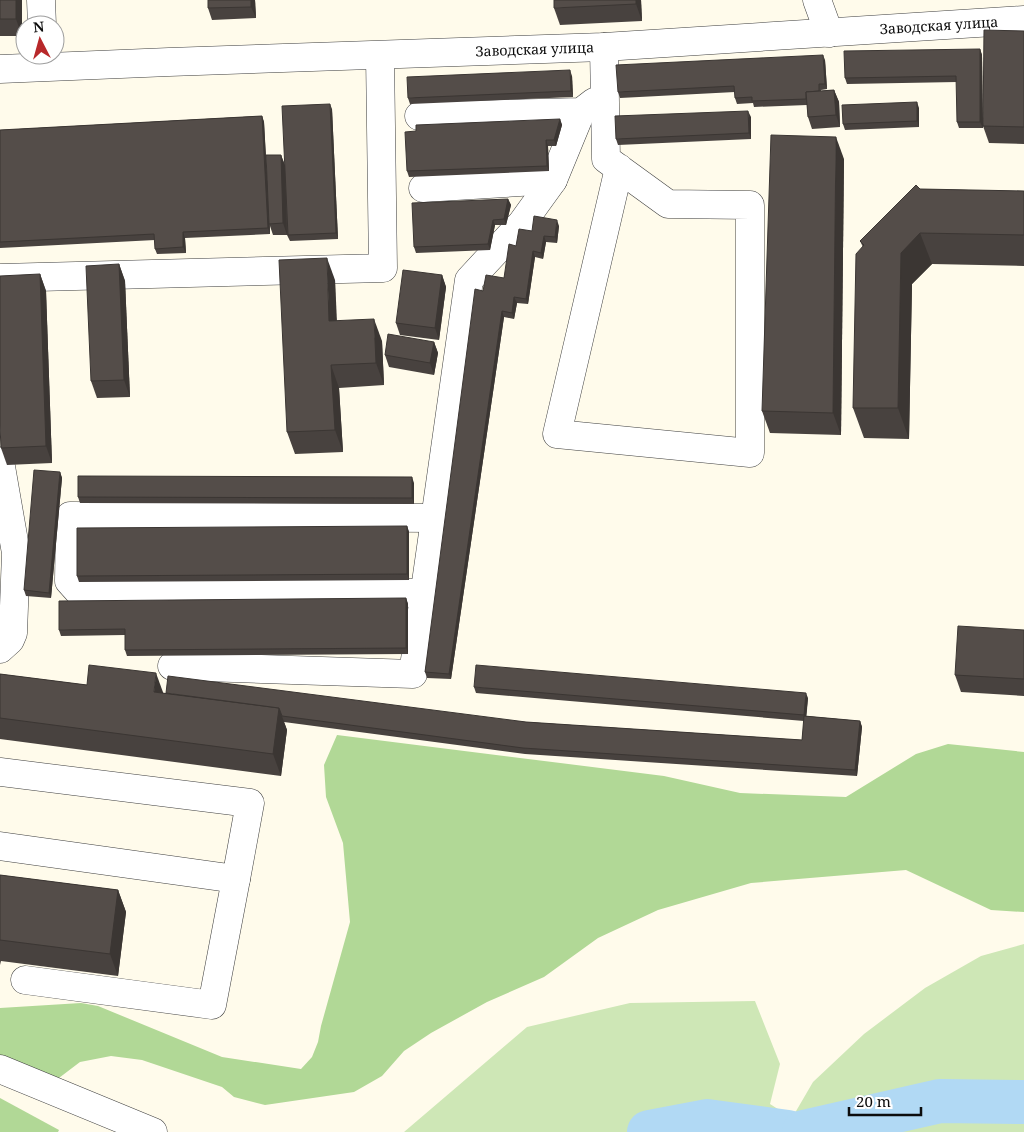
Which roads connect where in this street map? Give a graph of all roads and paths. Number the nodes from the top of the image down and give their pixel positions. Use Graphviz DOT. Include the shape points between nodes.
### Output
graph roads {
  1 [pos="41,0"];
  2 [pos="817,0"];
  3 [pos="42,15"];
  4 [pos="1024,20"];
  5 [pos="829,33"];
  6 [pos="604,47"];
  7 [pos="380,56"];
  8 [pos="65,61"];
  9 [pos="22,65"];
  10 [pos="0,69"];
  11 [pos="605,94"];
  12 [pos="581,112"];
  13 [pos="419,116"];
  14 [pos="619,168"];
  15 [pos="553,180"];
  16 [pos="424,188"];
  17 [pos="0,278"];
  18 [pos="0,461"];
  19 [pos="435,518"];
  20 [pos="425,593"];
  21 [pos="0,649"];
  22 [pos="172,666"];
  23 [pos="0,772"];
  24 [pos="0,846"];
  25 [pos="236,880"];
  26 [pos="25,980"];
  27 [pos="0,1069"];
  28 [pos="153,1132"];
  1 -- 3 [label="street"];
  2 -- 5 [label="street"];
  4 -- 5 [label="street, Заводская улица"];
  5 -- 6 [label="street, Заводская улица"];
  6 -- 7 [label="street, Заводская улица"];
  6 -- 11 [label="street"];
  7 -- 8 [label="street, Заводская улица"];
  7 -- 17 [label="street" via="383,268"];
  9 -- 10 [label="street, Заводская улица"];
  11 -- 12 [label="street"];
  11 -- 14 [label="street" via="606,159"];
  12 -- 13 [label="street"];
  12 -- 15 [label="street"];
  14 -- 14 [label="street" via="556,434 750,453 750,205 668,204"];
  15 -- 16 [label="street"];
  15 -- 19 [label="street" via="522,223 469,280"];
  18 -- 21 [label="street" via="16,554 13,633"];
  19 -- 20 [label="street"];
  19 -- 20 [label="street" via="70,516 69,581 78,591"];
  20 -- 22 [label="street" via="414,674"];
  23 -- 25 [label="street" via="250,803"];
  24 -- 25 [label="street"];
  25 -- 26 [label="street" via="212,1005"];
  27 -- 28 [label="street"];
}
